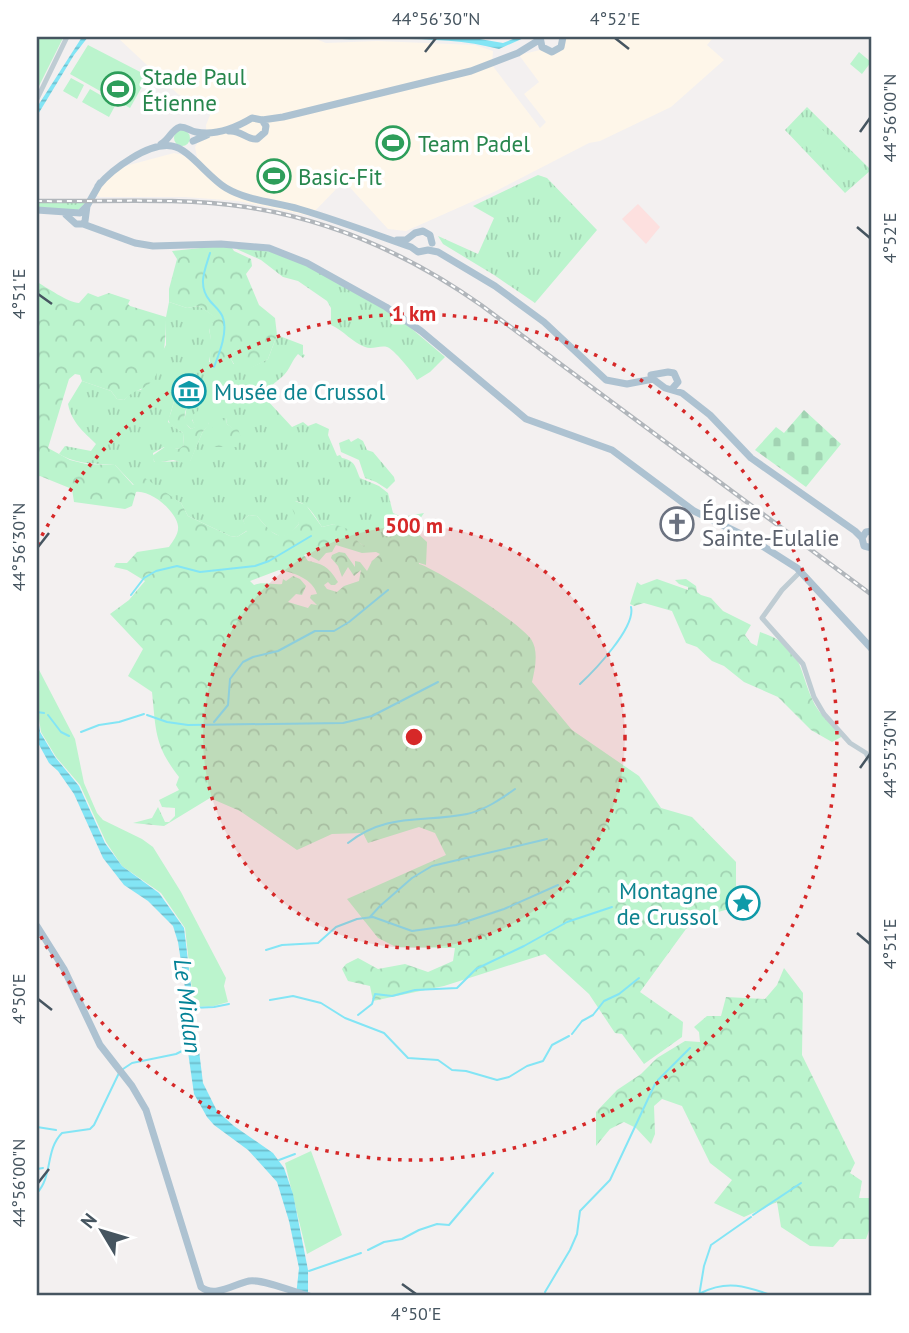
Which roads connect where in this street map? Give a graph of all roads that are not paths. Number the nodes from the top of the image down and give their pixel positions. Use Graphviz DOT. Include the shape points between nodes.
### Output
graph roads {
  1 [pos="67,37"];
  2 [pos="564,38"];
  3 [pos="540,41"];
  4 [pos="37,99"];
  5 [pos="283,117"];
  6 [pos="262,120"];
  7 [pos="244,124"];
  8 [pos="266,129"];
  9 [pos="191,131"];
  10 [pos="246,135"];
  11 [pos="171,137"];
  12 [pos="192,143"];
  13 [pos="178,147"];
  14 [pos="98,186"];
  15 [pos="41,211"];
  16 [pos="80,218"];
  17 [pos="411,237"];
  18 [pos="411,247"];
  19 [pos="430,247"];
  20 [pos="663,374"];
  21 [pos="678,382"];
  22 [pos="661,383"];
  23 [pos="672,389"];
  24 [pos="867,534"];
  25 [pos="872,548"];
  26 [pos="802,571"];
  27 [pos="872,647"];
  28 [pos="872,764"];
  29 [pos="37,926"];
  30 [pos="309,1296"];
  1 -- 4 [label="street"];
  2 -- 3 [label="main road" via="555,51 548,51"];
  3 -- 5 [label="main road" via="471,71"];
  5 -- 6 [label="main road"];
  5 -- 8 [label="main road"];
  6 -- 7 [label="main road" via="252,118"];
  6 -- 8 [label="main road"];
  7 -- 9 [label="main road" via="208,133"];
  7 -- 10 [label="main road"];
  8 -- 10 [label="main road" via="257,139"];
  9 -- 11 [label="main road" via="180,127"];
  9 -- 12 [label="main road"];
  10 -- 12 [label="main road" via="233,131 202,136"];
  11 -- 13 [label="main road"];
  11 -- 14 [label="main road" via="116,164"];
  12 -- 13 [label="main road"];
  12 -- 17 [label="main road" via="194,156 208,172 240,191 351,221 399,240"];
  13 -- 14 [label="main road" via="152,150 122,164"];
  13 -- 18 [label="main road" via="233,192"];
  14 -- 16 [label="main road"];
  15 -- 16 [label="main road"];
  16 -- 26 [label="main road" via="135,243 230,245 288,254 386,307 443,348 526,419 612,450 692,510"];
  17 -- 18 [label="main road"];
  17 -- 19 [label="main road" via="423,231 430,235"];
  18 -- 19 [label="main road" via="420,253"];
  19 -- 20 [label="main road" via="494,281 542,316 608,377 622,380"];
  19 -- 22 [label="main road" via="544,322 606,380"];
  20 -- 21 [label="main road" via="674,373"];
  20 -- 22 [label="main road"];
  21 -- 23 [label="main road"];
  21 -- 24 [label="main road" via="753,456"];
  22 -- 23 [label="main road"];
  23 -- 24 [label="main road" via="710,415 754,460 855,531"];
  24 -- 25 [label="main road" via="864,546"];
  26 -- 27 [label="main road"];
  26 -- 28 [label="street" via="762,616 803,664 824,714"];
  29 -- 30 [label="main road" via="72,984 96,1038 146,1110 201,1287 215,1291 252,1281"];
}
